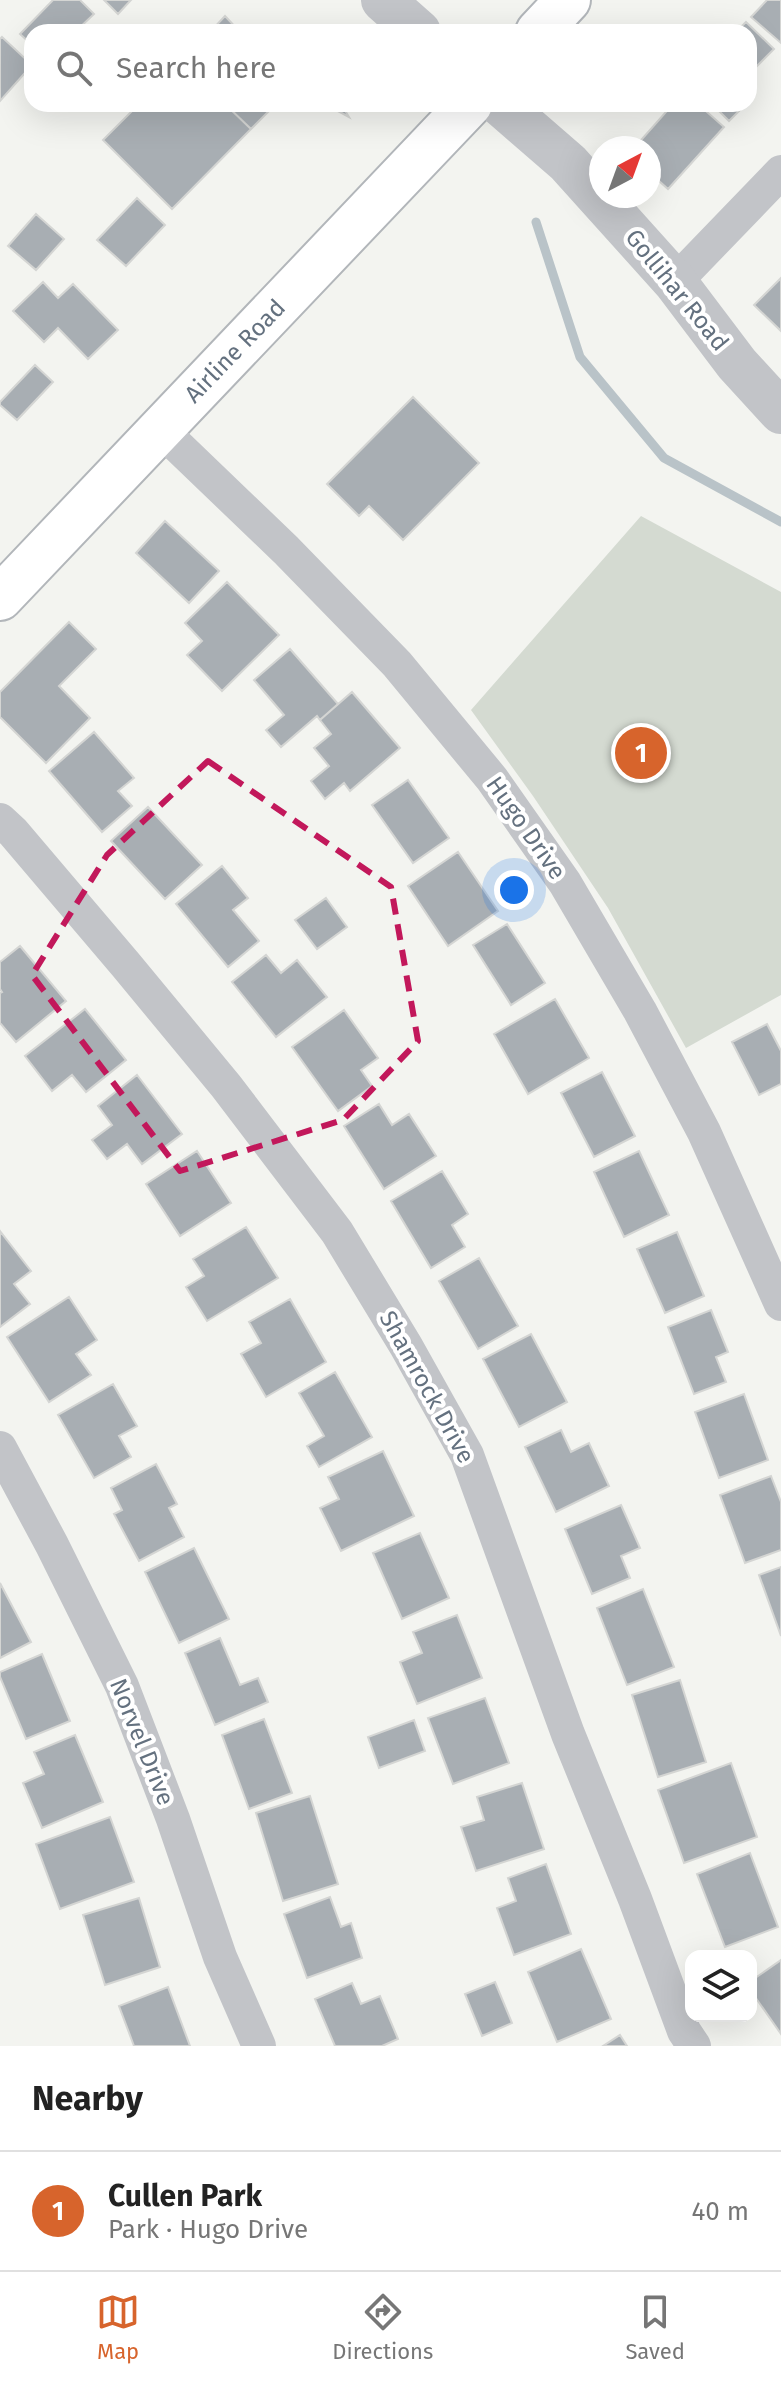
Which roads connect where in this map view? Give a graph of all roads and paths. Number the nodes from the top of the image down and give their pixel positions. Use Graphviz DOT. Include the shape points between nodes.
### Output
graph roads {
  1 [pos="383,0"];
  2 [pos="568,0"];
  3 [pos="410,24"];
  4 [pos="546,24"];
  5 [pos="462,112"];
  6 [pos="509,112"];
  7 [pos="781,172"];
  8 [pos="675,282"];
  9 [pos="781,412"];
  10 [pos="161,430"];
  11 [pos="0,598"];
  12 [pos="0,820"];
  13 [pos="781,1304"];
  14 [pos="0,1448"];
  15 [pos="259,2046"];
  16 [pos="694,2046"];
  1 -- 3 [label="street"];
  2 -- 4 [label="main road"];
  5 -- 10 [label="main road, Airline Road"];
  6 -- 8 [label="street, Gollihar Road" via="568,163"];
  7 -- 8 [label="street"];
  8 -- 9 [label="street, Gollihar Road"];
  10 -- 11 [label="main road, Airline Road"];
  10 -- 13 [label="street, Hugo Drive" via="397,664 492,779 565,883 640,1011 704,1132"];
  12 -- 16 [label="street, Shamrock Drive" via="136,977 291,1171 337,1232 429,1387 467,1455 568,1734"];
  14 -- 15 [label="street, Norvel Drive" via="122,1686 220,1957"];
}
